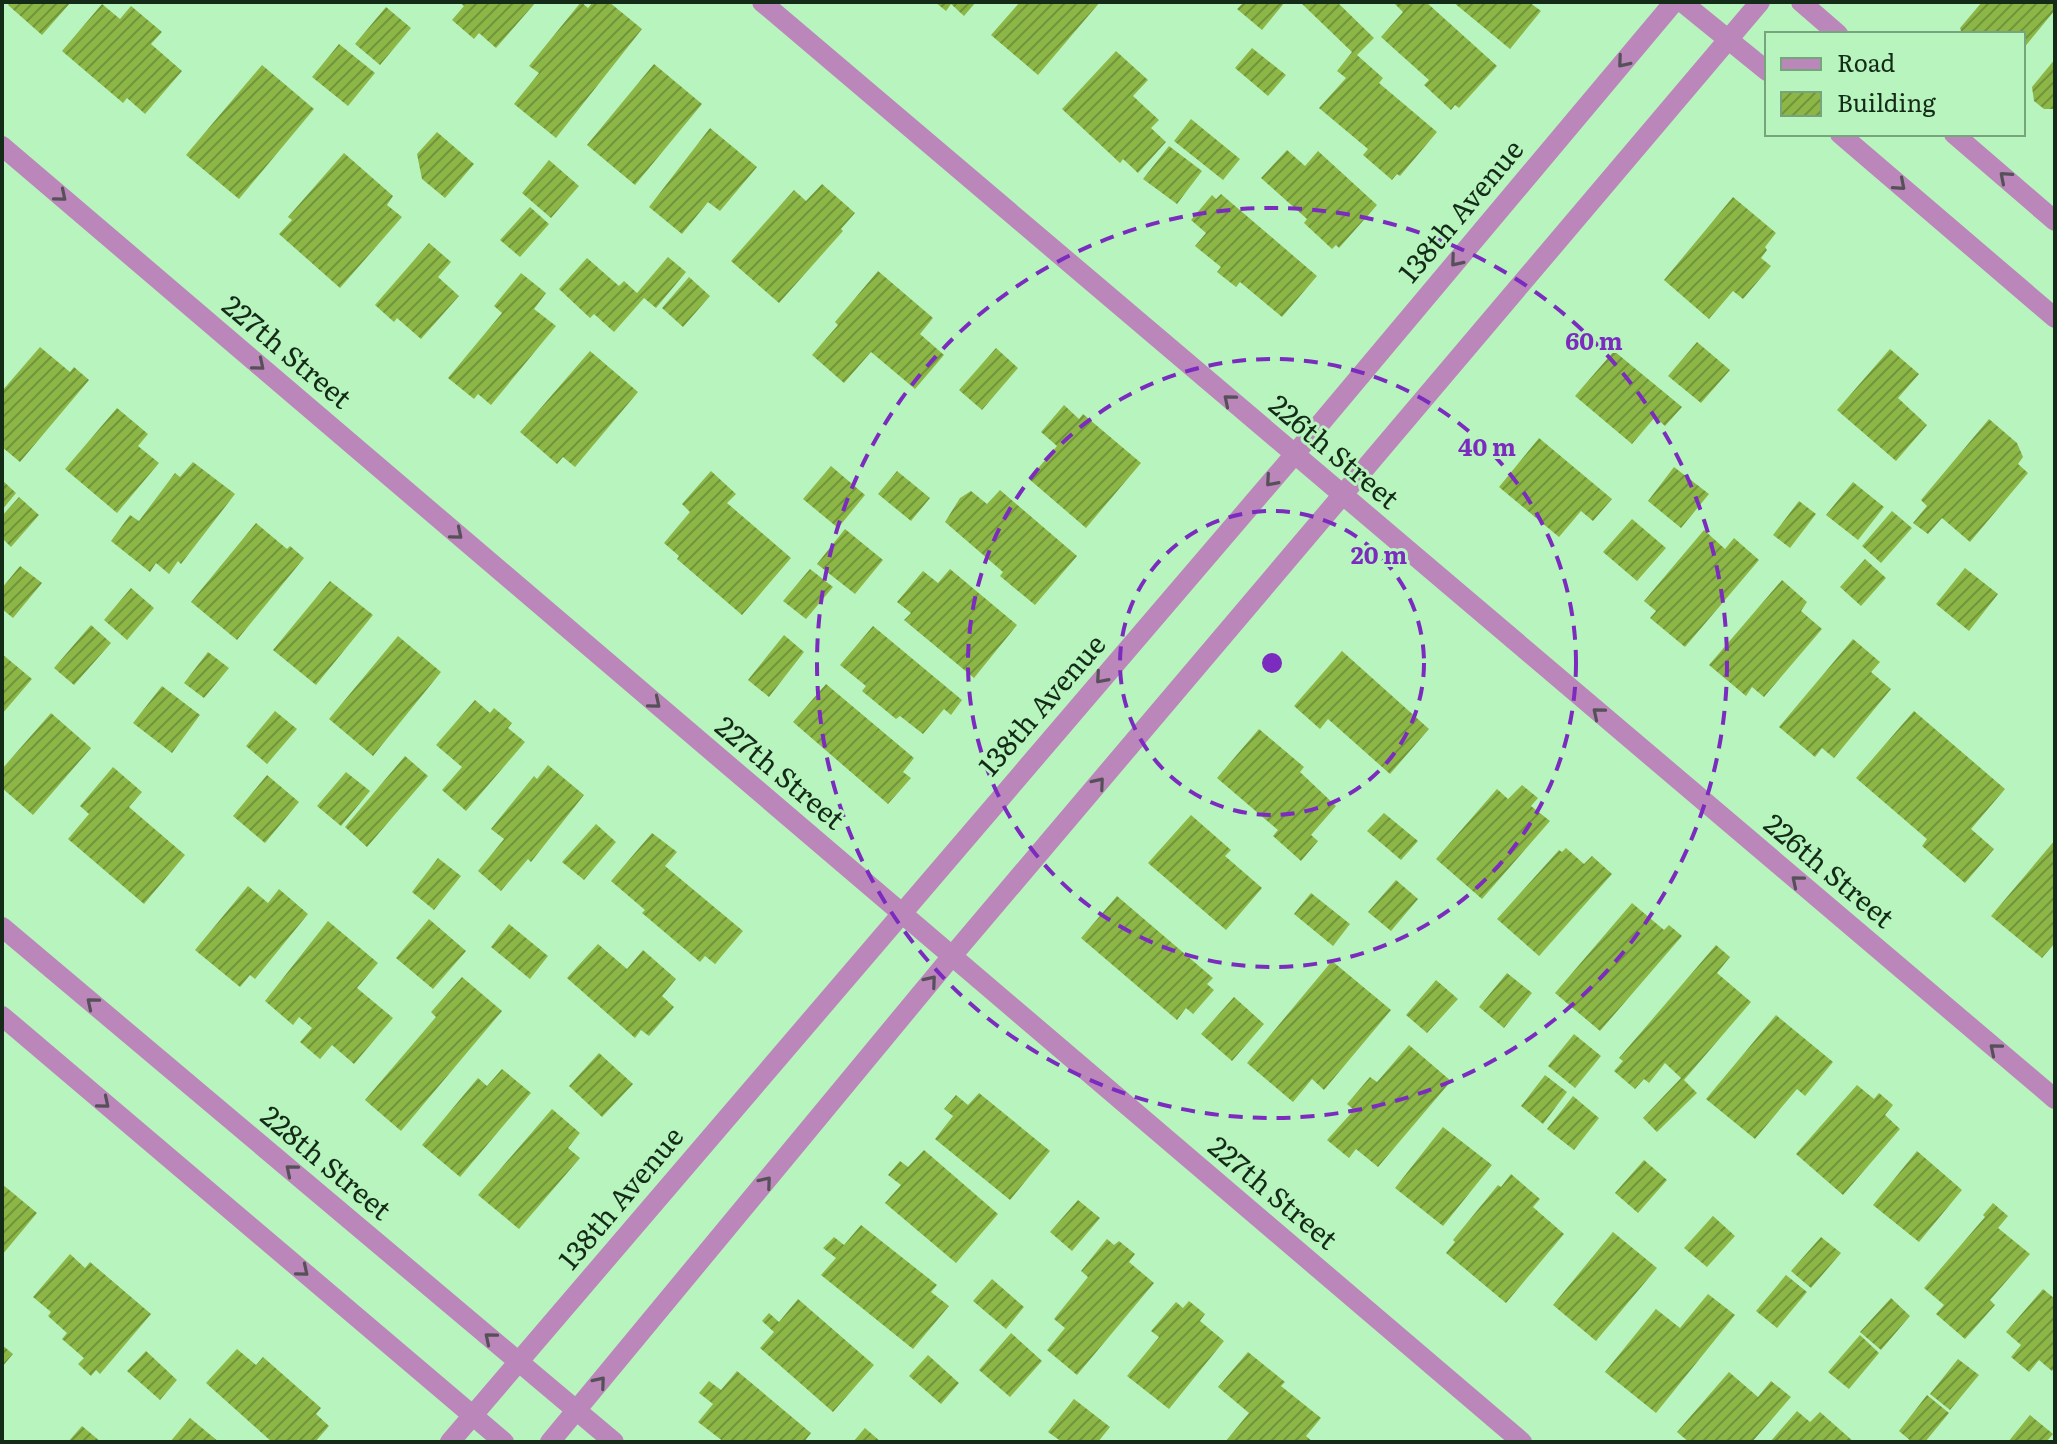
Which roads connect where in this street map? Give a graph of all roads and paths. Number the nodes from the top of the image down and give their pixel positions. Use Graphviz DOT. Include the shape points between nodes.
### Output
graph roads {
  1 [pos="762,2"];
  2 [pos="1674,2"];
  3 [pos="1682,2"];
  4 [pos="1760,2"];
  5 [pos="1801,2"];
  6 [pos="1836,32"];
  7 [pos="1730,39"];
  8 [pos="1765,69"];
  9 [pos="1842,136"];
  10 [pos="1956,136"];
  11 [pos="2,146"];
  12 [pos="2055,221"];
  13 [pos="2055,318"];
  14 [pos="1294,455"];
  15 [pos="1343,497"];
  16 [pos="900,912"];
  17 [pos="2,927"];
  18 [pos="952,956"];
  19 [pos="2,1016"];
  20 [pos="2055,1099"];
  21 [pos="518,1362"];
  22 [pos="577,1410"];
  23 [pos="473,1415"];
  24 [pos="450,1442"];
  25 [pos="504,1442"];
  26 [pos="550,1442"];
  27 [pos="614,1442"];
  28 [pos="1522,1442"];
  14 -- 1 [label="street, 226th Street, one-way"];
  2 -- 14 [label="street, 138th Avenue, one-way"];
  3 -- 7 [label="street"];
  4 -- 7 [label="street"];
  5 -- 6 [label="street"];
  7 -- 8 [label="street"];
  7 -- 15 [label="street"];
  9 -- 13 [label="street, one-way"];
  12 -- 10 [label="street, one-way"];
  11 -- 16 [label="street, 227th Street, one-way"];
  14 -- 15 [label="street, 226th Street"];
  14 -- 16 [label="street, 138th Avenue, one-way"];
  18 -- 15 [label="street, one-way"];
  20 -- 15 [label="street, 226th Street, one-way"];
  16 -- 18 [label="street, 227th Street"];
  16 -- 21 [label="street, 138th Avenue"];
  21 -- 17 [label="street, 228th Street, one-way"];
  22 -- 18 [label="street, one-way"];
  18 -- 28 [label="street, 227th Street"];
  19 -- 23 [label="street, one-way"];
  21 -- 22 [label="street, 228th Street"];
  21 -- 23 [label="street, 138th Avenue"];
  22 -- 26 [label="street"];
  22 -- 27 [label="street, 228th Street"];
  23 -- 24 [label="street, 138th Avenue"];
  23 -- 25 [label="street"];
}
